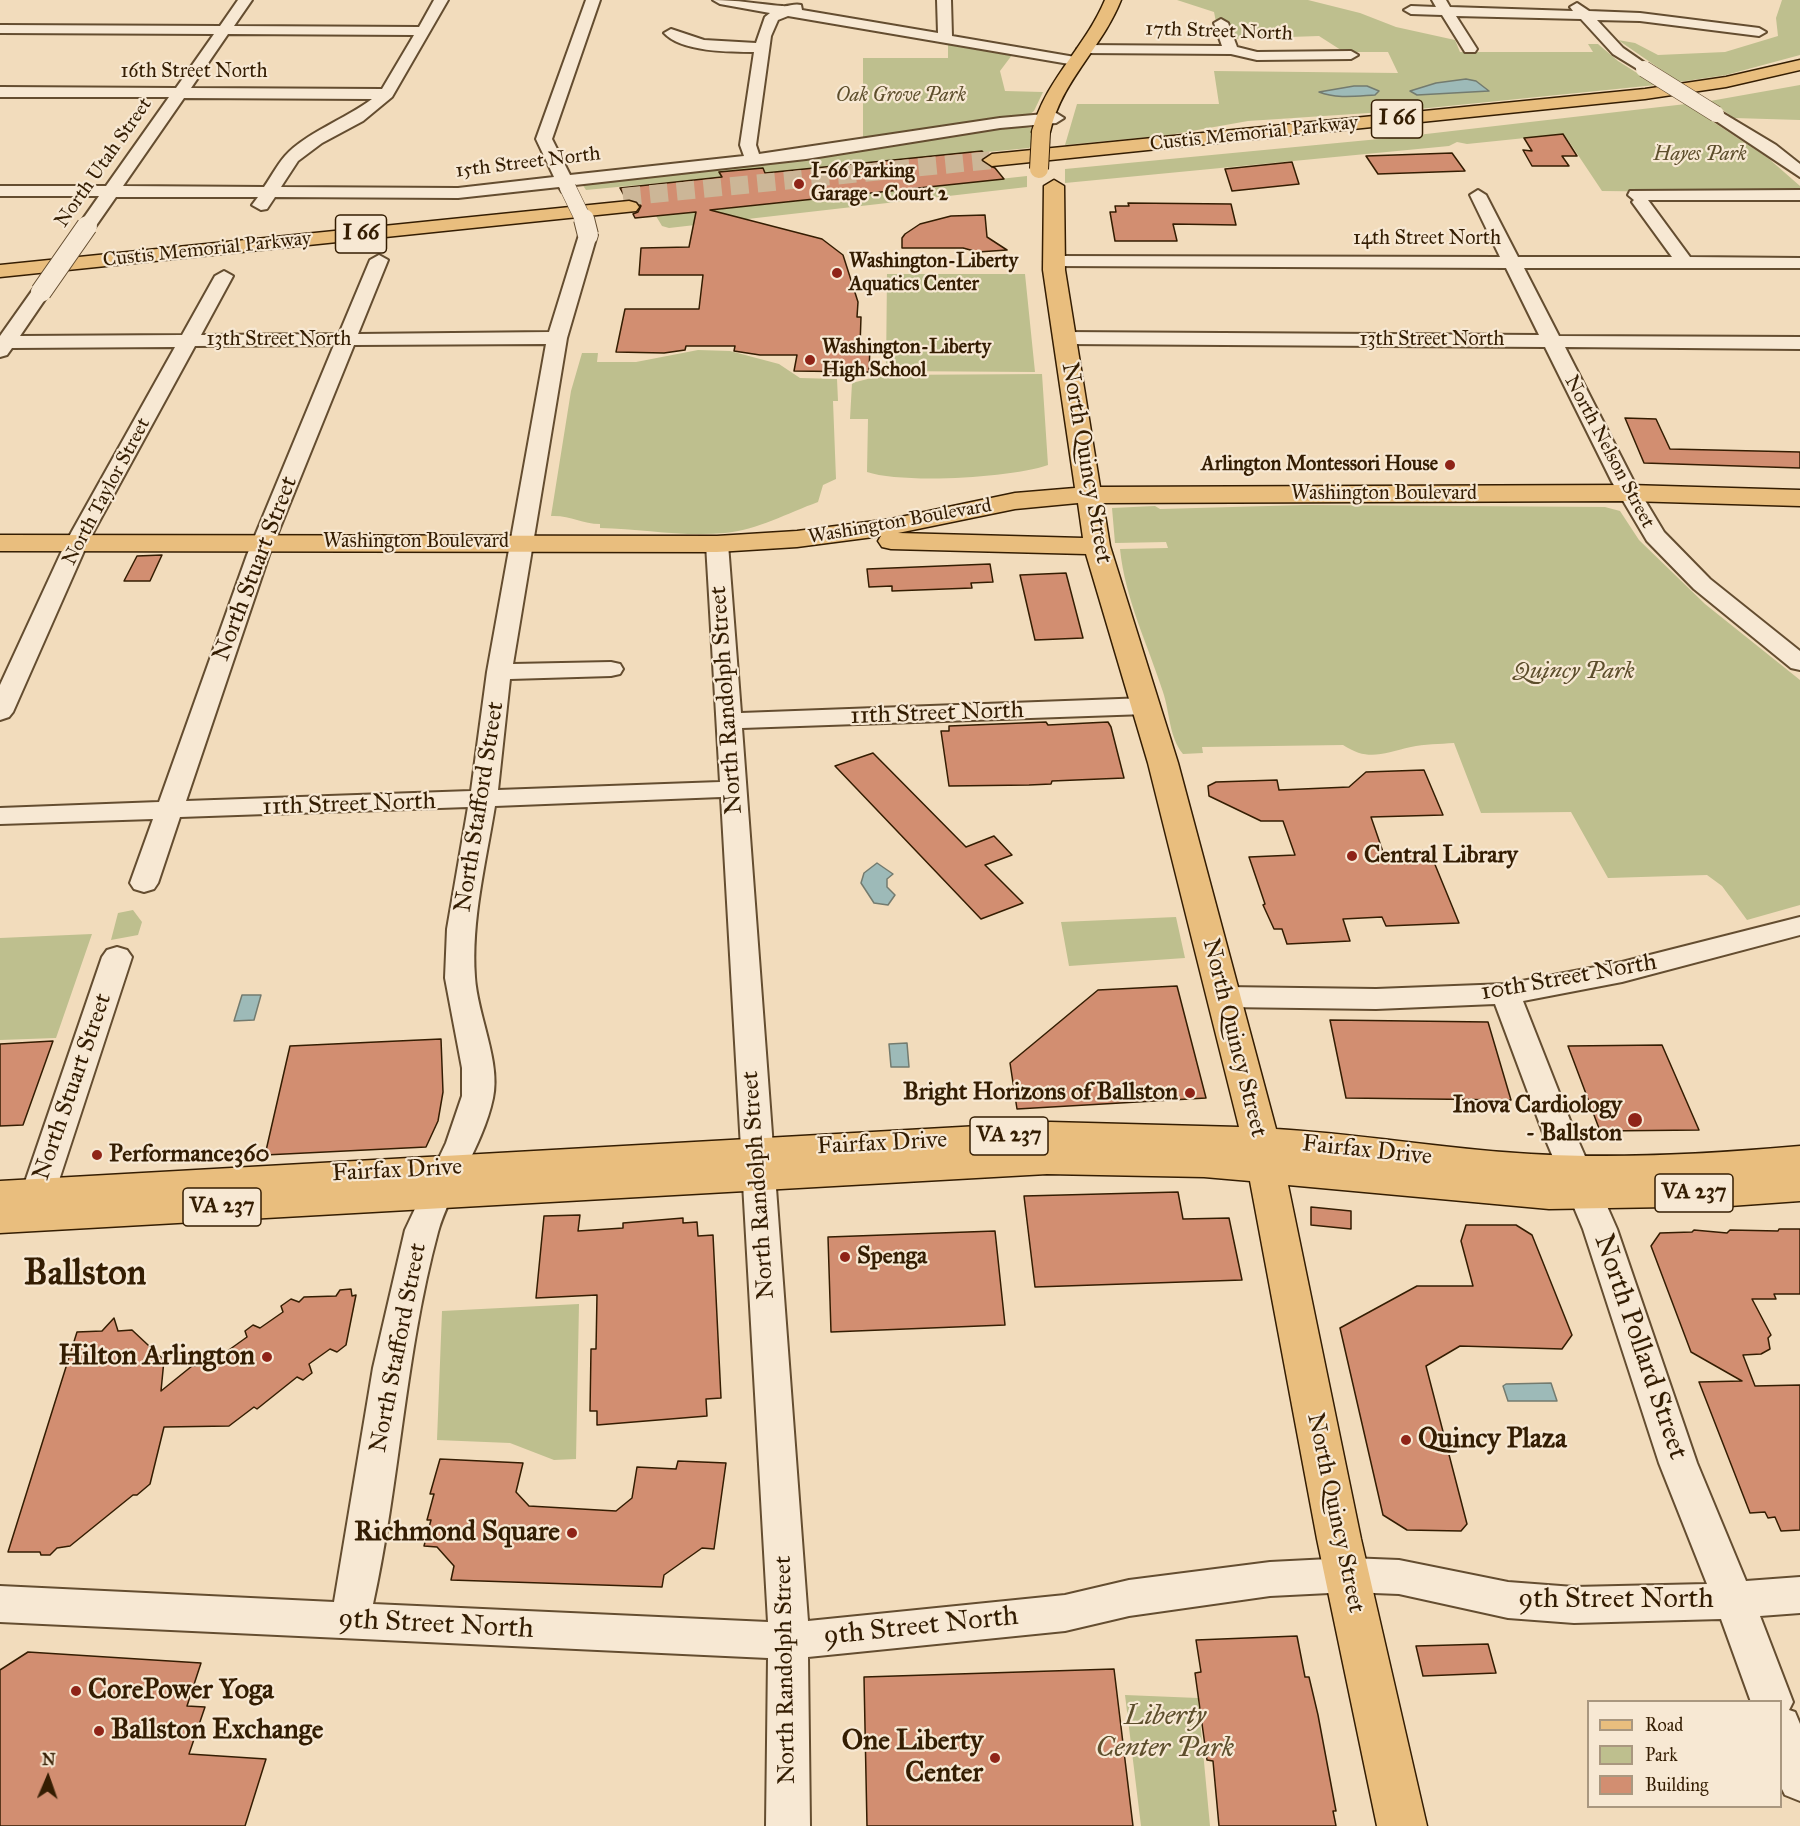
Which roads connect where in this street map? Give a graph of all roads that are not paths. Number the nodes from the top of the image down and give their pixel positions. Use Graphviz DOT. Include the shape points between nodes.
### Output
graph roads {
  1 [pos="245,0"];
  2 [pos="441,0"];
  3 [pos="593,0"];
  4 [pos="720,0"];
  5 [pos="798,0"];
  6 [pos="944,0"];
  7 [pos="1113,0"];
  8 [pos="1572,0"];
  9 [pos="1443,5"];
  10 [pos="1411,10"];
  11 [pos="783,13"];
  12 [pos="1583,14"];
  13 [pos="1221,23"];
  14 [pos="1686,25"];
  15 [pos="0,29"];
  16 [pos="224,30"];
  17 [pos="425,31"];
  18 [pos="1759,32"];
  19 [pos="671,33"];
  20 [pos="945,40"];
  21 [pos="1692,42"];
  22 [pos="762,48"];
  23 [pos="1470,49"];
  24 [pos="1231,50"];
  25 [pos="1080,55"];
  26 [pos="1351,55"];
  27 [pos="1800,65"];
  28 [pos="1800,76"];
  29 [pos="0,92"];
  30 [pos="180,93"];
  31 [pos="387,94"];
  32 [pos="1048,125"];
  33 [pos="753,159"];
  34 [pos="1800,172"];
  35 [pos="566,184"];
  36 [pos="0,191"];
  37 [pos="110,192"];
  38 [pos="270,193"];
  39 [pos="1478,195"];
  40 [pos="1800,195"];
  41 [pos="259,209"];
  42 [pos="1053,257"];
  43 [pos="379,260"];
  44 [pos="1510,262"];
  45 [pos="1684,262"];
  46 [pos="1800,263"];
  47 [pos="3,266"];
  48 [pos="224,276"];
  49 [pos="557,338"];
  50 [pos="1064,338"];
  51 [pos="190,340"];
  52 [pos="347,340"];
  53 [pos="1550,341"];
  54 [pos="1800,343"];
  55 [pos="2,345"];
  56 [pos="1629,494"];
  57 [pos="1088,495"];
  58 [pos="1798,502"];
  59 [pos="796,539"];
  60 [pos="77,542"];
  61 [pos="263,542"];
  62 [pos="523,542"];
  63 [pos="0,543"];
  64 [pos="717,544"];
  65 [pos="1097,546"];
  66 [pos="1800,663"];
  67 [pos="611,669"];
  68 [pos="500,672"];
  69 [pos="1146,706"];
  70 [pos="0,712"];
  71 [pos="729,721"];
  72 [pos="733,789"];
  73 [pos="483,800"];
  74 [pos="170,811"];
  75 [pos="0,816"];
  76 [pos="144,883"];
  77 [pos="1800,926"];
  78 [pos="117,957"];
  79 [pos="1506,994"];
  80 [pos="1225,997"];
  81 [pos="1263,1155"];
  82 [pos="1800,1160"];
  83 [pos="757,1164"];
  84 [pos="444,1181"];
  85 [pos="1581,1183"];
  86 [pos="1800,1187"];
  87 [pos="0,1195"];
  88 [pos="22,1210"];
  89 [pos="1349,1575"];
  90 [pos="1800,1595"];
  91 [pos="1732,1600"];
  92 [pos="0,1604"];
  93 [pos="349,1622"];
  94 [pos="787,1641"];
  95 [pos="1772,1700"];
  96 [pos="1782,1732"];
  97 [pos="1800,1781"];
  98 [pos="788,1826"];
  99 [pos="1402,1826"];
  1 -- 16 [label="street, North Utah Street"];
  2 -- 17 [label="street"];
  3 -- 35 [label="street, North Stafford Street" via="544,139"];
  4 -- 11 [label="street, 17th Street North"];
  5 -- 11 [label="street" via="797,7"];
  6 -- 20 [label="street"];
  7 -- 25 [label="main road, North Quincy Street"];
  8 -- 12 [label="street"];
  9 -- 10 [label="street"];
  9 -- 12 [label="street"];
  9 -- 23 [label="street"];
  11 -- 20 [label="street, 17th Street North"];
  11 -- 22 [label="street" via="772,17"];
  12 -- 14 [label="street" via="1668,19"];
  12 -- 34 [label="street, bridge" via="1618,51 1770,148"];
  13 -- 24 [label="street"];
  14 -- 18 [label="street"];
  14 -- 21 [label="street"];
  15 -- 16 [label="street"];
  16 -- 17 [label="street"];
  16 -- 30 [label="street, North Utah Street"];
  17 -- 31 [label="street"];
  19 -- 22 [label="street" via="705,46"];
  20 -- 25 [label="street, 17th Street North"];
  22 -- 33 [label="street" via="748,146"];
  24 -- 25 [label="street, 17th Street North"];
  24 -- 26 [label="street, 17th Street North" via="1257,56"];
  25 -- 32 [label="main road, North Quincy Street" via="1063,75"];
  27 -- 28 [label="main road, Custis Memorial Parkway / I 66" via="1645,94 994,165 1639,103 1719,93"];
  29 -- 30 [label="street, 16th Street North"];
  30 -- 31 [label="street, 16th Street North"];
  30 -- 37 [label="street, North Utah Street"];
  31 -- 38 [label="street" via="366,113 292,158"];
  32 -- 33 [label="street, 15th Street North"];
  32 -- 42 [label="main road, North Quincy Street" via="1045,226"];
  33 -- 35 [label="street, 15th Street North"];
  35 -- 38 [label="street, 15th Street North" via="458,193"];
  35 -- 49 [label="street, North Stafford Street, bridge" via="588,235"];
  36 -- 37 [label="street, 15th Street North"];
  37 -- 38 [label="street, 15th Street North"];
  37 -- 55 [label="street, North Utah Street, bridge"];
  38 -- 41 [label="street"];
  39 -- 44 [label="street, North Nelson Street"];
  40 -- 45 [label="street" via="1639,198"];
  42 -- 44 [label="street, 14th Street North"];
  42 -- 50 [label="main road, North Quincy Street"];
  43 -- 52 [label="street, North Stuart Street"];
  44 -- 45 [label="street, 14th Street North"];
  44 -- 53 [label="street, North Nelson Street"];
  45 -- 46 [label="street, 14th Street North"];
  47 -- 47 [label="main road, Custis Memorial Parkway / I 66" via="626,202 165,244"];
  48 -- 51 [label="street, North Taylor Street"];
  49 -- 52 [label="street, 13th Street North"];
  49 -- 62 [label="street, North Stafford Street"];
  50 -- 53 [label="street, 13th Street North"];
  50 -- 57 [label="main road, North Quincy Street"];
  51 -- 52 [label="street, 13th Street North"];
  51 -- 55 [label="street, 13th Street North"];
  51 -- 60 [label="street, North Taylor Street"];
  52 -- 61 [label="street, North Stuart Street"];
  53 -- 54 [label="street, 13th Street North"];
  53 -- 56 [label="street, North Nelson Street"];
  56 -- 57 [label="main road, Washington Boulevard"];
  56 -- 58 [label="main road, Washington Boulevard"];
  56 -- 66 [label="street, North Nelson Street" via="1655,536 1702,584"];
  57 -- 59 [label="main road, Washington Boulevard" via="1015,501 891,527"];
  57 -- 65 [label="main road, North Quincy Street"];
  59 -- 64 [label="main road, Washington Boulevard"];
  59 -- 65 [label="main road"];
  60 -- 61 [label="main road, Washington Boulevard"];
  60 -- 63 [label="main road, Washington Boulevard"];
  60 -- 70 [label="street, North Taylor Street"];
  61 -- 62 [label="main road, Washington Boulevard"];
  61 -- 74 [label="street, North Stuart Street"];
  62 -- 64 [label="main road, Washington Boulevard"];
  62 -- 68 [label="street, North Stafford Street"];
  64 -- 71 [label="street, North Randolph Street"];
  65 -- 69 [label="main road, North Quincy Street"];
  67 -- 68 [label="street"];
  68 -- 73 [label="street, North Stafford Street"];
  69 -- 71 [label="street, 11th Street North"];
  69 -- 80 [label="main road, North Quincy Street"];
  71 -- 72 [label="street, North Randolph Street"];
  72 -- 73 [label="street, 11th Street North"];
  72 -- 83 [label="street, North Randolph Street"];
  73 -- 74 [label="street, 11th Street North"];
  73 -- 84 [label="street, North Stafford Street" via="460,953 478,1096"];
  74 -- 75 [label="street, 11th Street North"];
  74 -- 76 [label="street, North Stuart Street"];
  77 -- 79 [label="street, 10th Street North" via="1622,972"];
  78 -- 88 [label="street, North Stuart Street"];
  79 -- 80 [label="street, 10th Street North" via="1376,999"];
  79 -- 85 [label="street, North Pollard Street"];
  80 -- 81 [label="main road, North Quincy Street"];
  81 -- 83 [label="main road, Fairfax Drive / VA 237" via="1204,1163 1047,1160"];
  81 -- 85 [label="main road, Fairfax Drive / VA 237" via="1498,1192"];
  81 -- 89 [label="main road, North Quincy Street"];
  82 -- 85 [label="main road, Fairfax Drive / VA 237"];
  83 -- 84 [label="main road, Fairfax Drive / VA 237"];
  83 -- 94 [label="street, North Randolph Street" via="788,1602"];
  84 -- 88 [label="main road, Fairfax Drive / VA 237"];
  84 -- 93 [label="street, North Stafford Street" via="422,1230 394,1349"];
  85 -- 86 [label="main road, Fairfax Drive / VA 237" via="1730,1192"];
  85 -- 91 [label="street, North Pollard Street" via="1678,1463"];
  87 -- 88 [label="main road, Fairfax Drive / VA 237"];
  89 -- 91 [label="street, 9th Street North" via="1399,1577 1508,1600 1574,1605"];
  89 -- 94 [label="street, 9th Street North" via="1270,1579 1129,1598 1065,1613"];
  89 -- 99 [label="main road, North Quincy Street"];
  90 -- 91 [label="street, 9th Street North"];
  91 -- 95 [label="street, North Pollard Street"];
  92 -- 93 [label="street, 9th Street North"];
  93 -- 94 [label="street, 9th Street North"];
  94 -- 98 [label="street, North Randolph Street"];
  96 -- 97 [label="street"];
}
